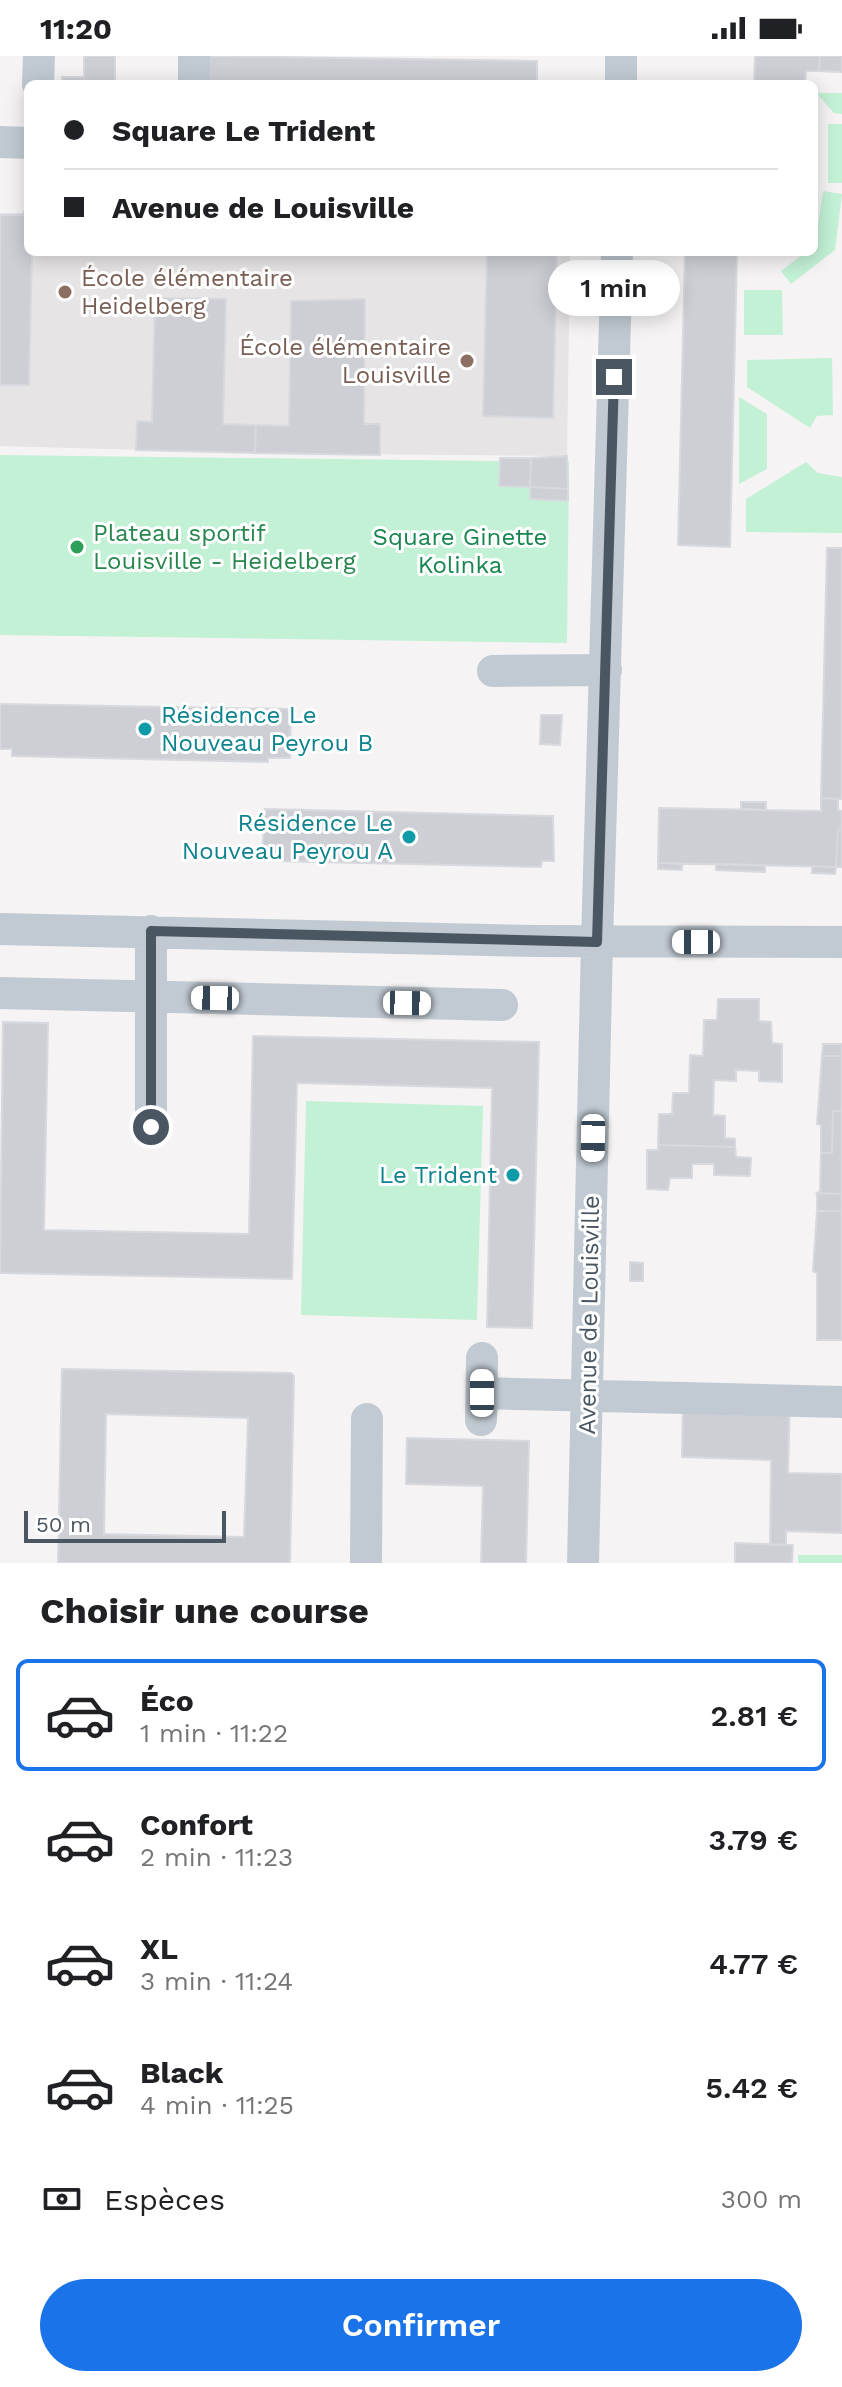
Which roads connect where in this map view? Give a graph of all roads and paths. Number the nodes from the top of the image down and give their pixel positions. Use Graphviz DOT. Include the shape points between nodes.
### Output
graph roads {
  1 [pos="39,56"];
  2 [pos="194,56"];
  3 [pos="621,56"];
  4 [pos="38,80"];
  5 [pos="194,80"];
  6 [pos="621,80"];
  7 [pos="0,142"];
  8 [pos="24,143"];
  9 [pos="617,256"];
  10 [pos="606,670"];
  11 [pos="493,671"];
  12 [pos="0,929"];
  13 [pos="151,931"];
  14 [pos="597,942"];
  15 [pos="842,942"];
  16 [pos="0,993"];
  17 [pos="151,996"];
  18 [pos="502,1005"];
  19 [pos="151,1127"];
  20 [pos="482,1358"];
  21 [pos="587,1394"];
  22 [pos="842,1402"];
  23 [pos="367,1419"];
  24 [pos="366,1563"];
  25 [pos="583,1563"];
  1 -- 4 [label="street"];
  2 -- 5 [label="street"];
  3 -- 6 [label="street"];
  7 -- 8 [label="street"];
  9 -- 10 [label="street, Avenue de Louisville"];
  10 -- 11 [label="street"];
  10 -- 14 [label="street, Avenue de Louisville"];
  12 -- 13 [label="street"];
  13 -- 14 [label="street"];
  13 -- 17 [label="street"];
  14 -- 15 [label="street"];
  14 -- 21 [label="street, Avenue de Louisville"];
  16 -- 17 [label="street"];
  17 -- 18 [label="street"];
  17 -- 19 [label="street"];
  20 -- 21 [label="street" via="481,1407"];
  21 -- 22 [label="street"];
  21 -- 25 [label="street, Avenue de Louisville"];
  23 -- 24 [label="street"];
}
